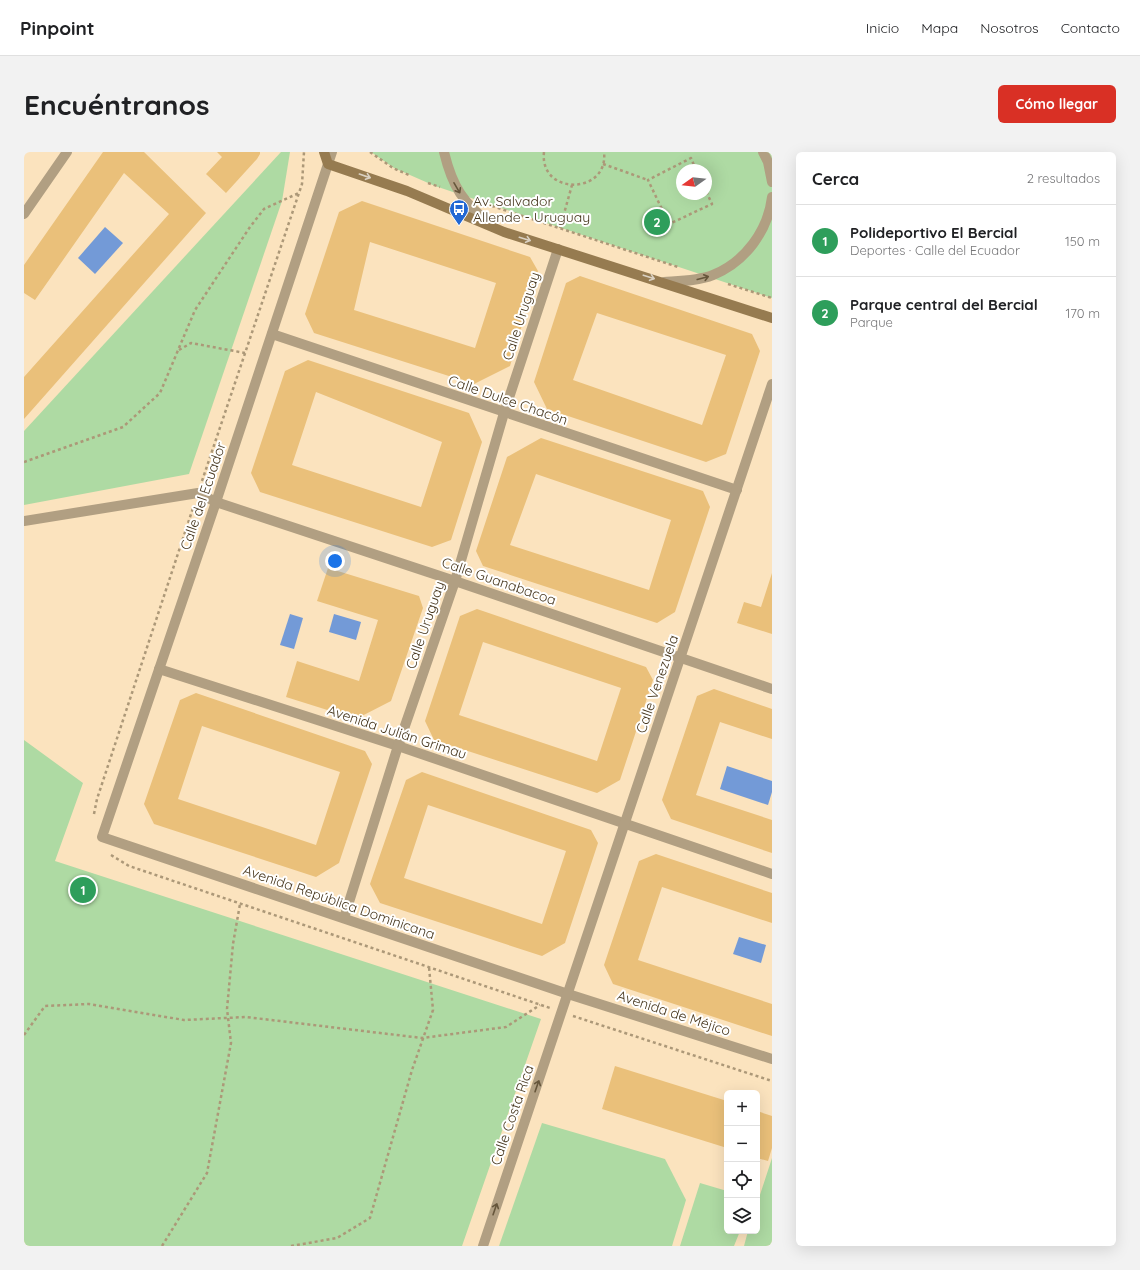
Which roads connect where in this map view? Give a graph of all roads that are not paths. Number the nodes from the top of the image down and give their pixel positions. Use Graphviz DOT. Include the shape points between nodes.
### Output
graph roads {
  1 [pos="67,152"];
  2 [pos="324,152"];
  3 [pos="332,152"];
  4 [pos="444,152"];
  5 [pos="763,152"];
  6 [pos="328,164"];
  7 [pos="772,182"];
  8 [pos="772,197"];
  9 [pos="24,214"];
  10 [pos="504,232"];
  11 [pos="558,248"];
  12 [pos="664,282"];
  13 [pos="772,318"];
  14 [pos="272,334"];
  15 [pos="772,384"];
  16 [pos="504,413"];
  17 [pos="737,490"];
  18 [pos="216,502"];
  19 [pos="24,521"];
  20 [pos="455,581"];
  21 [pos="681,659"];
  22 [pos="159,669"];
  23 [pos="772,689"];
  24 [pos="398,746"];
  25 [pos="625,825"];
  26 [pos="102,837"];
  27 [pos="772,874"];
  28 [pos="344,918"];
  29 [pos="568,994"];
  30 [pos="772,1059"];
  31 [pos="483,1246"];
  1 -- 9 [label="street"];
  2 -- 6 [label="street"];
  3 -- 6 [label="street, Calle del Ecuador"];
  4 -- 10 [label="street, one-way" via="454,185 461,195 476,213"];
  5 -- 7 [label="street"];
  6 -- 10 [label="street, one-way" via="407,191"];
  6 -- 14 [label="street, Calle del Ecuador"];
  12 -- 8 [label="street, one-way" via="708,277 734,263 751,249 771,209"];
  10 -- 11 [label="street, one-way"];
  11 -- 12 [label="street, one-way"];
  11 -- 16 [label="street, Calle Uruguay"];
  12 -- 13 [label="street"];
  14 -- 16 [label="street, Calle Dulce Chacón"];
  14 -- 18 [label="street, Calle del Ecuador"];
  15 -- 17 [label="street, Calle Venezuela"];
  16 -- 17 [label="street, Calle Dulce Chacón"];
  16 -- 20 [label="street, Calle Uruguay"];
  17 -- 21 [label="street, Calle Venezuela"];
  18 -- 19 [label="street, Calle Guanabacoa" via="198,493"];
  18 -- 20 [label="street, Calle Guanabacoa"];
  18 -- 22 [label="street, Calle del Ecuador"];
  20 -- 21 [label="street, Calle Guanabacoa"];
  20 -- 24 [label="street, Calle Uruguay"];
  21 -- 23 [label="street, Calle Guanabacoa"];
  21 -- 25 [label="street, Calle Venezuela"];
  22 -- 24 [label="street, Avenida Julián Grimau"];
  22 -- 26 [label="street, Calle del Ecuador"];
  24 -- 25 [label="street, Avenida Julián Grimau"];
  24 -- 28 [label="street, Calle Uruguay"];
  25 -- 27 [label="street, Avenida Julián Grimau"];
  25 -- 29 [label="street, Calle Venezuela"];
  26 -- 28 [label="street, Avenida República Dominicana"];
  28 -- 29 [label="street, Avenida República Dominicana"];
  29 -- 30 [label="street, Avenida de Méjico"];
  31 -- 29 [label="street, Calle Costa Rica, one-way"];
}
